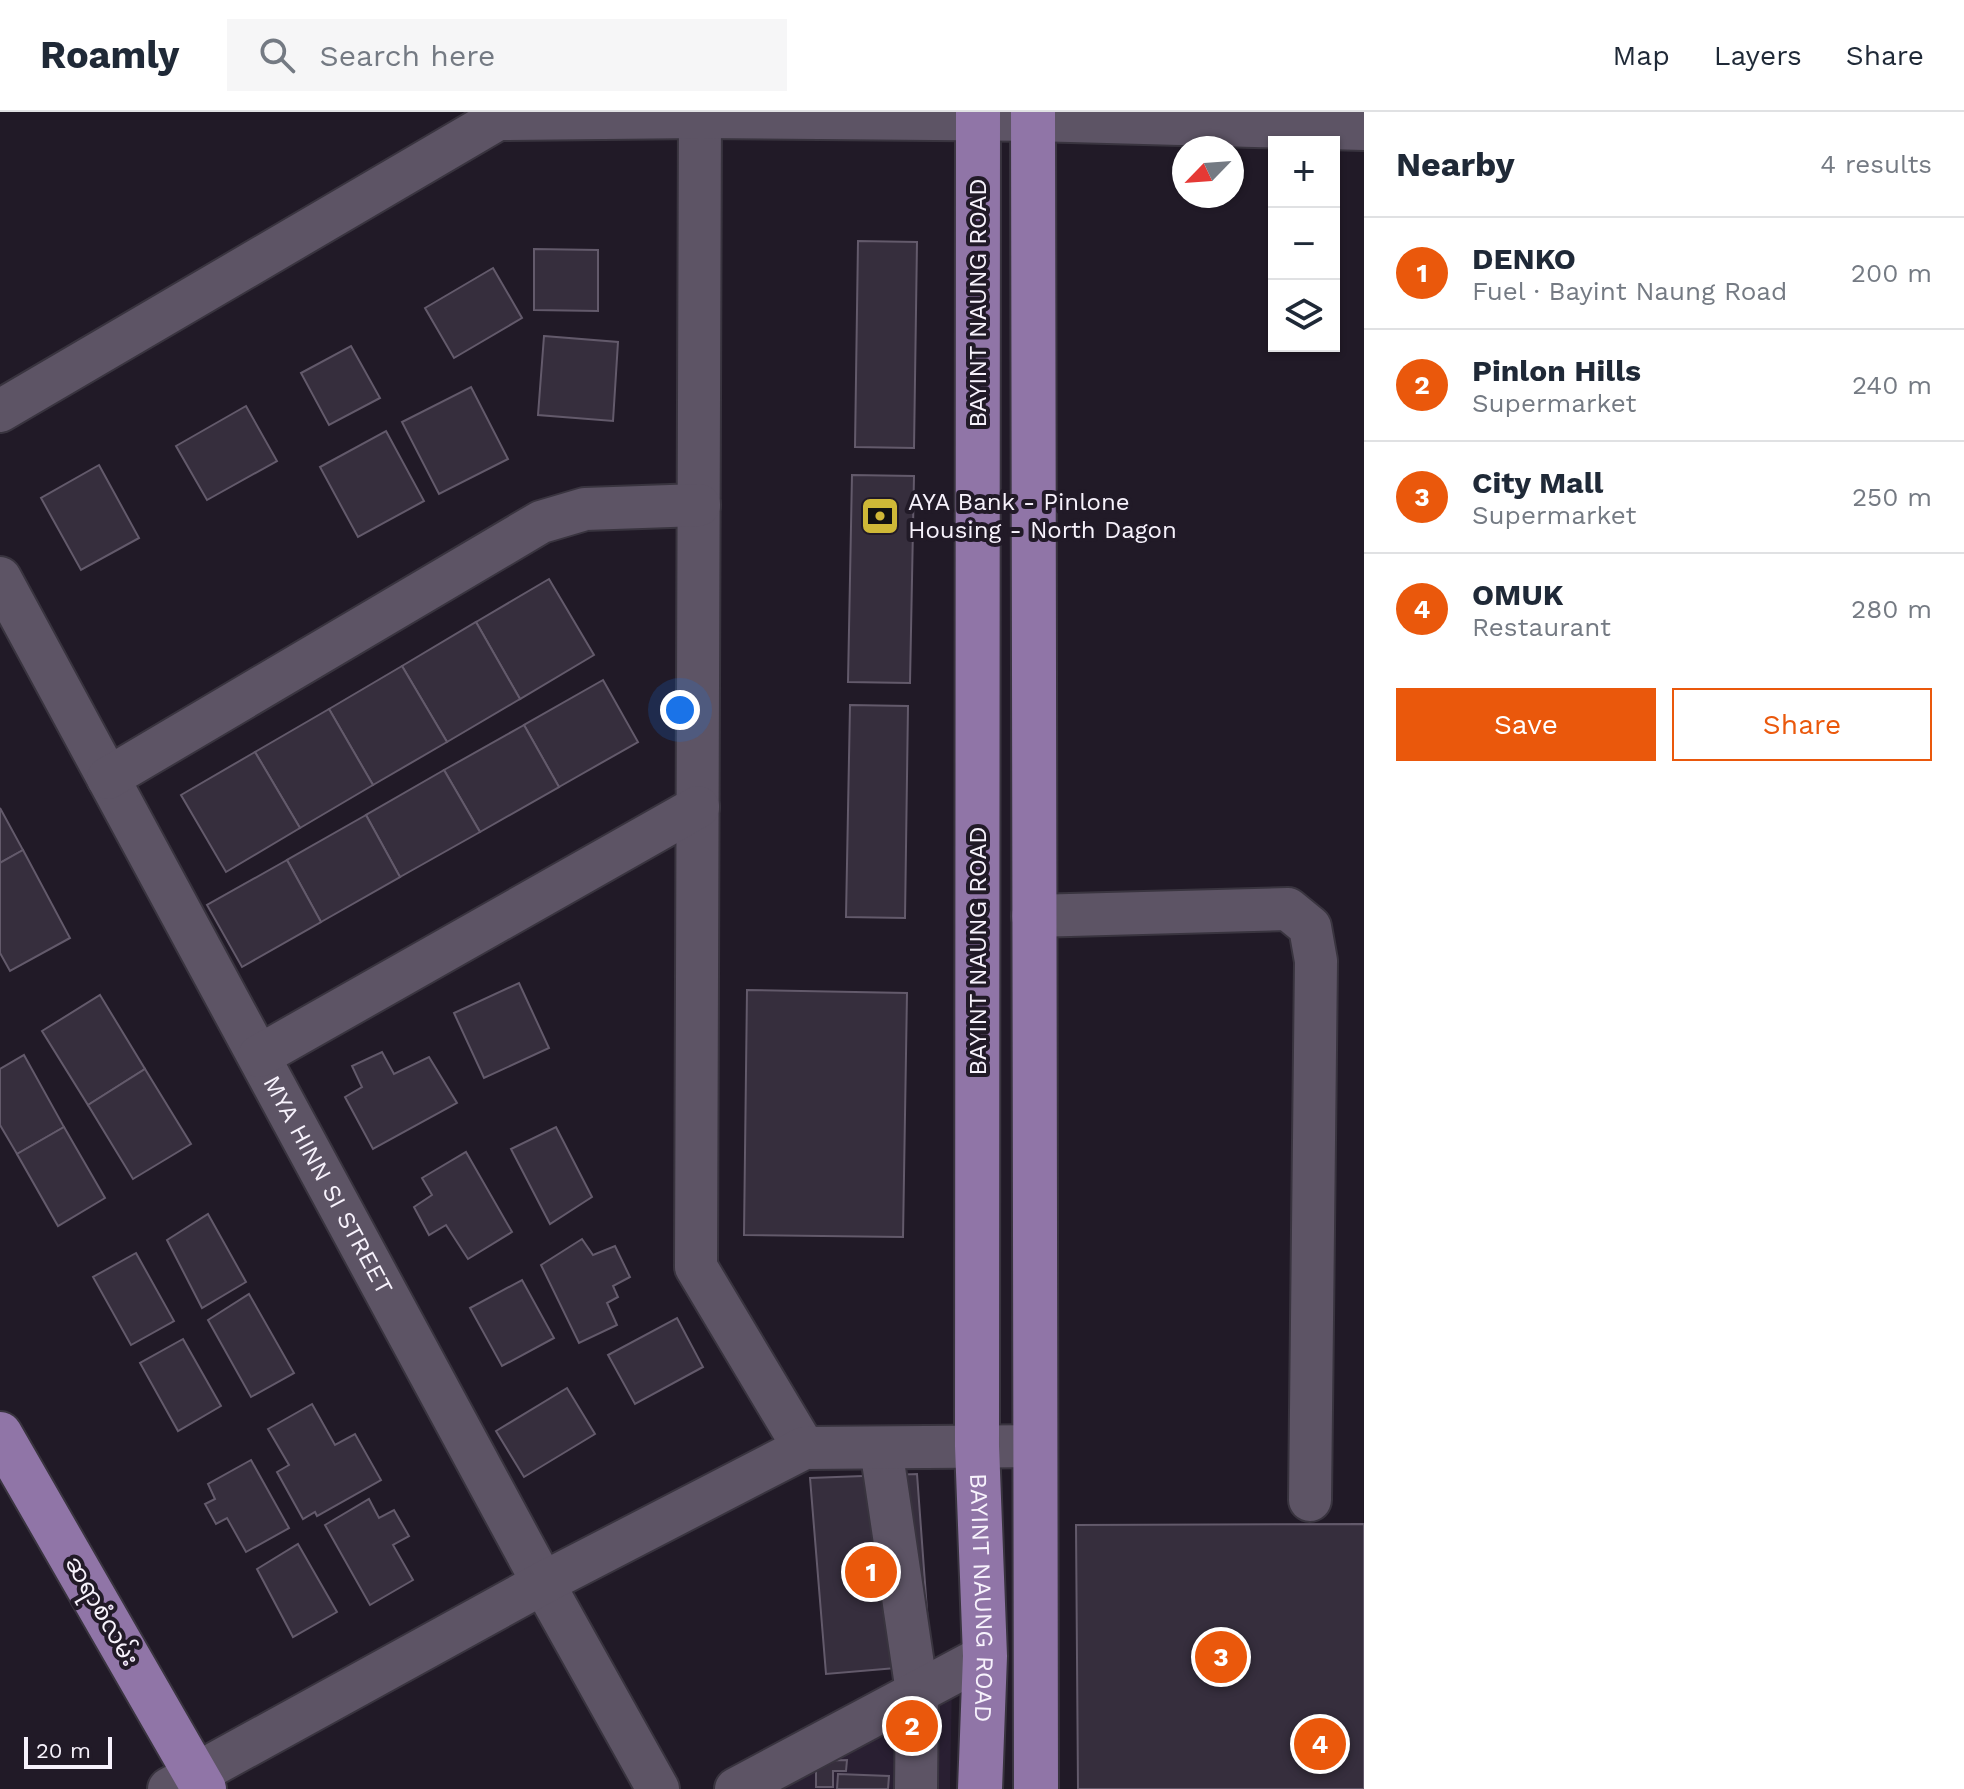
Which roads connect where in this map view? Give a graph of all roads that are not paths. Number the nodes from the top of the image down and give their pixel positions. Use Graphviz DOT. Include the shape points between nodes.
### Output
graph roads {
  1 [pos="700,115"];
  2 [pos="496,116"];
  3 [pos="978,116"];
  4 [pos="1033,116"];
  5 [pos="1274,118"];
  6 [pos="1364,129"];
  7 [pos="0,411"];
  8 [pos="699,505"];
  9 [pos="0,578"];
  10 [pos="108,778"];
  11 [pos="698,807"];
  12 [pos="1033,916"];
  13 [pos="259,1056"];
  14 [pos="0,1434"];
  15 [pos="977,1446"];
  16 [pos="1035,1446"];
  17 [pos="804,1448"];
  18 [pos="881,1448"];
  19 [pos="1310,1500"];
  20 [pos="543,1583"];
  21 [pos="1036,1626"];
  22 [pos="984,1653"];
  23 [pos="1036,1669"];
  24 [pos="917,1692"];
  25 [pos="190,1784"];
  26 [pos="752,1785"];
  27 [pos="658,1789"];
  28 [pos="916,1789"];
  29 [pos="980,1789"];
  30 [pos="1036,1789"];
  1 -- 2 [label="street"];
  1 -- 3 [label="street"];
  1 -- 8 [label="street"];
  2 -- 7 [label="street"];
  3 -- 4 [label="street"];
  3 -- 15 [label="main road, BAYINT NAUNG ROAD"];
  4 -- 5 [label="street"];
  4 -- 12 [label="main road"];
  5 -- 6 [label="street"];
  8 -- 10 [label="street" via="585,509 541,522"];
  8 -- 11 [label="street"];
  9 -- 10 [label="street, MYA HINN SI STREET"];
  10 -- 13 [label="street, MYA HINN SI STREET"];
  11 -- 13 [label="street"];
  11 -- 17 [label="street" via="696,1267"];
  12 -- 16 [label="main road"];
  12 -- 19 [label="street" via="1288,909 1310,927 1316,961"];
  13 -- 20 [label="street, MYA HINN SI STREET"];
  14 -- 25 [label="main road, ဆရာစံလမ်း"];
  15 -- 16 [label="street"];
  15 -- 18 [label="street"];
  15 -- 22 [label="main road, BAYINT NAUNG ROAD"];
  16 -- 21 [label="main road"];
  17 -- 18 [label="street"];
  17 -- 20 [label="street"];
  18 -- 24 [label="street"];
  20 -- 25 [label="street"];
  20 -- 27 [label="street, MYA HINN SI STREET"];
  21 -- 22 [label="main road"];
  21 -- 23 [label="main road"];
  22 -- 23 [label="main road"];
  22 -- 24 [label="street"];
  22 -- 29 [label="main road, BAYINT NAUNG ROAD"];
  23 -- 30 [label="main road"];
  24 -- 26 [label="street"];
  24 -- 28 [label="street"];
}
